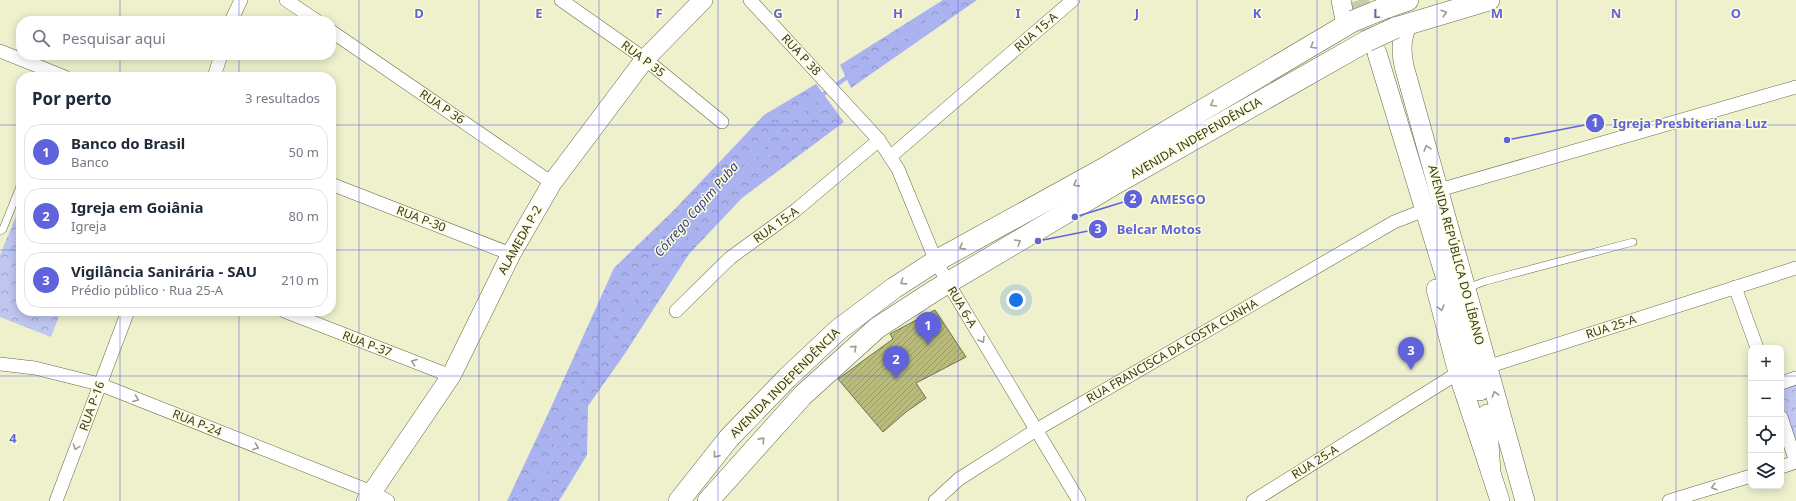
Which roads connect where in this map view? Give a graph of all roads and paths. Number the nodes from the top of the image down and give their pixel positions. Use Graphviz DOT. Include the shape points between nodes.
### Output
graph roads {
  1 [pos="241,0"];
  2 [pos="286,0"];
  3 [pos="561,0"];
  4 [pos="703,0"];
  5 [pos="750,0"];
  6 [pos="1073,0"];
  7 [pos="1341,0"];
  8 [pos="1489,0"];
  9 [pos="1393,3"];
  10 [pos="234,16"];
  11 [pos="310,16"];
  12 [pos="1350,23"];
  13 [pos="1401,26"];
  14 [pos="336,34"];
  15 [pos="1366,48"];
  16 [pos="0,51"];
  17 [pos="16,57"];
  18 [pos="645,59"];
  19 [pos="22,60"];
  20 [pos="219,60"];
  21 [pos="52,72"];
  22 [pos="216,72"];
  23 [pos="1796,87"];
  24 [pos="851,111"];
  25 [pos="722,122"];
  26 [pos="879,140"];
  27 [pos="890,158"];
  28 [pos="1108,177"];
  29 [pos="552,183"];
  30 [pos="336,186"];
  31 [pos="1439,190"];
  32 [pos="16,196"];
  33 [pos="1416,213"];
  34 [pos="0,231"];
  35 [pos="1634,242"];
  36 [pos="511,254"];
  37 [pos="936,261"];
  38 [pos="1796,268"];
  39 [pos="948,282"];
  40 [pos="1734,287"];
  41 [pos="1467,288"];
  42 [pos="676,311"];
  43 [pos="126,316"];
  44 [pos="297,316"];
  45 [pos="1756,345"];
  46 [pos="0,364"];
  47 [pos="1487,367"];
  48 [pos="1458,373"];
  49 [pos="451,376"];
  50 [pos="1796,378"];
  51 [pos="1784,382"];
  52 [pos="99,384"];
  53 [pos="1487,414"];
  54 [pos="1784,426"];
  55 [pos="1036,430"];
  56 [pos="1796,462"];
  57 [pos="1784,466"];
  58 [pos="1491,473"];
  59 [pos="1748,477"];
  60 [pos="1523,493"];
  61 [pos="369,497"];
  62 [pos="56,501"];
  63 [pos="388,501"];
  64 [pos="679,501"];
  65 [pos="708,501"];
  66 [pos="935,501"];
  67 [pos="1079,501"];
  68 [pos="1253,501"];
  69 [pos="1500,501"];
  70 [pos="1669,501"];
  1 -- 10 [label="street"];
  2 -- 11 [label="street"];
  3 -- 18 [label="street, RUA P 35"];
  4 -- 18 [label="street, ALAMEDA P-2"];
  5 -- 24 [label="street, RUA P 38"];
  6 -- 27 [label="street, RUA 15-A"];
  7 -- 12 [label="street"];
  13 -- 8 [label="main road, AVENIDA INDEPENDÊNCIA, one-way"];
  9 -- 12 [label="main road, AVENIDA INDEPENDÊNCIA, bridge"];
  12 -- 28 [label="main road, AVENIDA INDEPENDÊNCIA, one-way"];
  13 -- 15 [label="main road, AVENIDA INDEPENDÊNCIA, bridge"];
  31 -- 13 [label="street, AVENIDA REPÚBLICA DO LÍBANO, one-way" via="1404,66"];
  14 -- 29 [label="street, RUA P 36"];
  15 -- 28 [label="main road, AVENIDA INDEPENDÊNCIA"];
  15 -- 33 [label="street, AVENIDA REPÚBLICA DO LÍBANO" via="1364,57 1372,67"];
  15 -- 53 [label="street, AVENIDA REPÚBLICA DO LÍBANO"];
  16 -- 17 [label="street"];
  18 -- 25 [label="street, RUA P 35"];
  18 -- 29 [label="street, ALAMEDA P-2"];
  19 -- 21 [label="street"];
  20 -- 22 [label="street"];
  23 -- 31 [label="street"];
  24 -- 26 [label="street, RUA 6-A"];
  26 -- 27 [label="street, RUA 6-A"];
  26 -- 42 [label="street, RUA 15-A" via="796,210 730,258"];
  27 -- 37 [label="street, RUA 6-A" via="898,169"];
  28 -- 37 [label="main road, AVENIDA INDEPENDÊNCIA, one-way"];
  39 -- 28 [label="main road, AVENIDA INDEPENDÊNCIA, one-way"];
  29 -- 36 [label="street, ALAMEDA P-2"];
  30 -- 36 [label="street, RUA P-30"];
  31 -- 41 [label="street, AVENIDA REPÚBLICA DO LÍBANO"];
  32 -- 34 [label="lane"];
  33 -- 48 [label="street, AVENIDA REPÚBLICA DO LÍBANO, one-way"];
  33 -- 55 [label="street, RUA FRANCISCA DA COSTA CUNHA" via="1394,222"];
  35 -- 41 [label="lane"];
  36 -- 49 [label="street, ALAMEDA P-2"];
  37 -- 39 [label="street, RUA 6-A"];
  37 -- 64 [label="main road, AVENIDA INDEPENDÊNCIA, one-way" via="894,288 838,330 729,438"];
  38 -- 40 [label="street, RUA 25-A"];
  39 -- 55 [label="street, RUA 6-A, one-way"];
  65 -- 39 [label="main road, AVENIDA INDEPENDÊNCIA, one-way" via="808,390 877,328"];
  40 -- 45 [label="street"];
  40 -- 47 [label="street, RUA 25-A"];
  41 -- 47 [label="street, AVENIDA REPÚBLICA DO LÍBANO"];
  43 -- 52 [label="street, RUA P-16"];
  49 -- 44 [label="street, RUA P-37, one-way"];
  46 -- 52 [label="street, RUA P-24" via="35,368"];
  60 -- 47 [label="street, AVENIDA REPÚBLICA DO LÍBANO, one-way"];
  48 -- 58 [label="street, AVENIDA REPÚBLICA DO LÍBANO"];
  48 -- 68 [label="street, RUA 25-A"];
  49 -- 61 [label="street, ALAMEDA P-2"];
  50 -- 51 [label="street"];
  52 -- 61 [label="street, RUA P-24, one-way"];
  52 -- 62 [label="street, RUA P-16, one-way"];
  53 -- 58 [label="street, AVENIDA REPÚBLICA DO LÍBANO"];
  53 -- 60 [label="street, AVENIDA REPÚBLICA DO LÍBANO"];
  54 -- 56 [label="street"];
  55 -- 66 [label="street, RUA FRANCISCA DA COSTA CUNHA" via="959,479"];
  55 -- 67 [label="street, RUA 6-A"];
  56 -- 57 [label="street"];
  58 -- 69 [label="street, AVENIDA REPÚBLICA DO LÍBANO"];
  59 -- 70 [label="street, one-way"];
  61 -- 63 [label="street, RUA P-24"];
}
